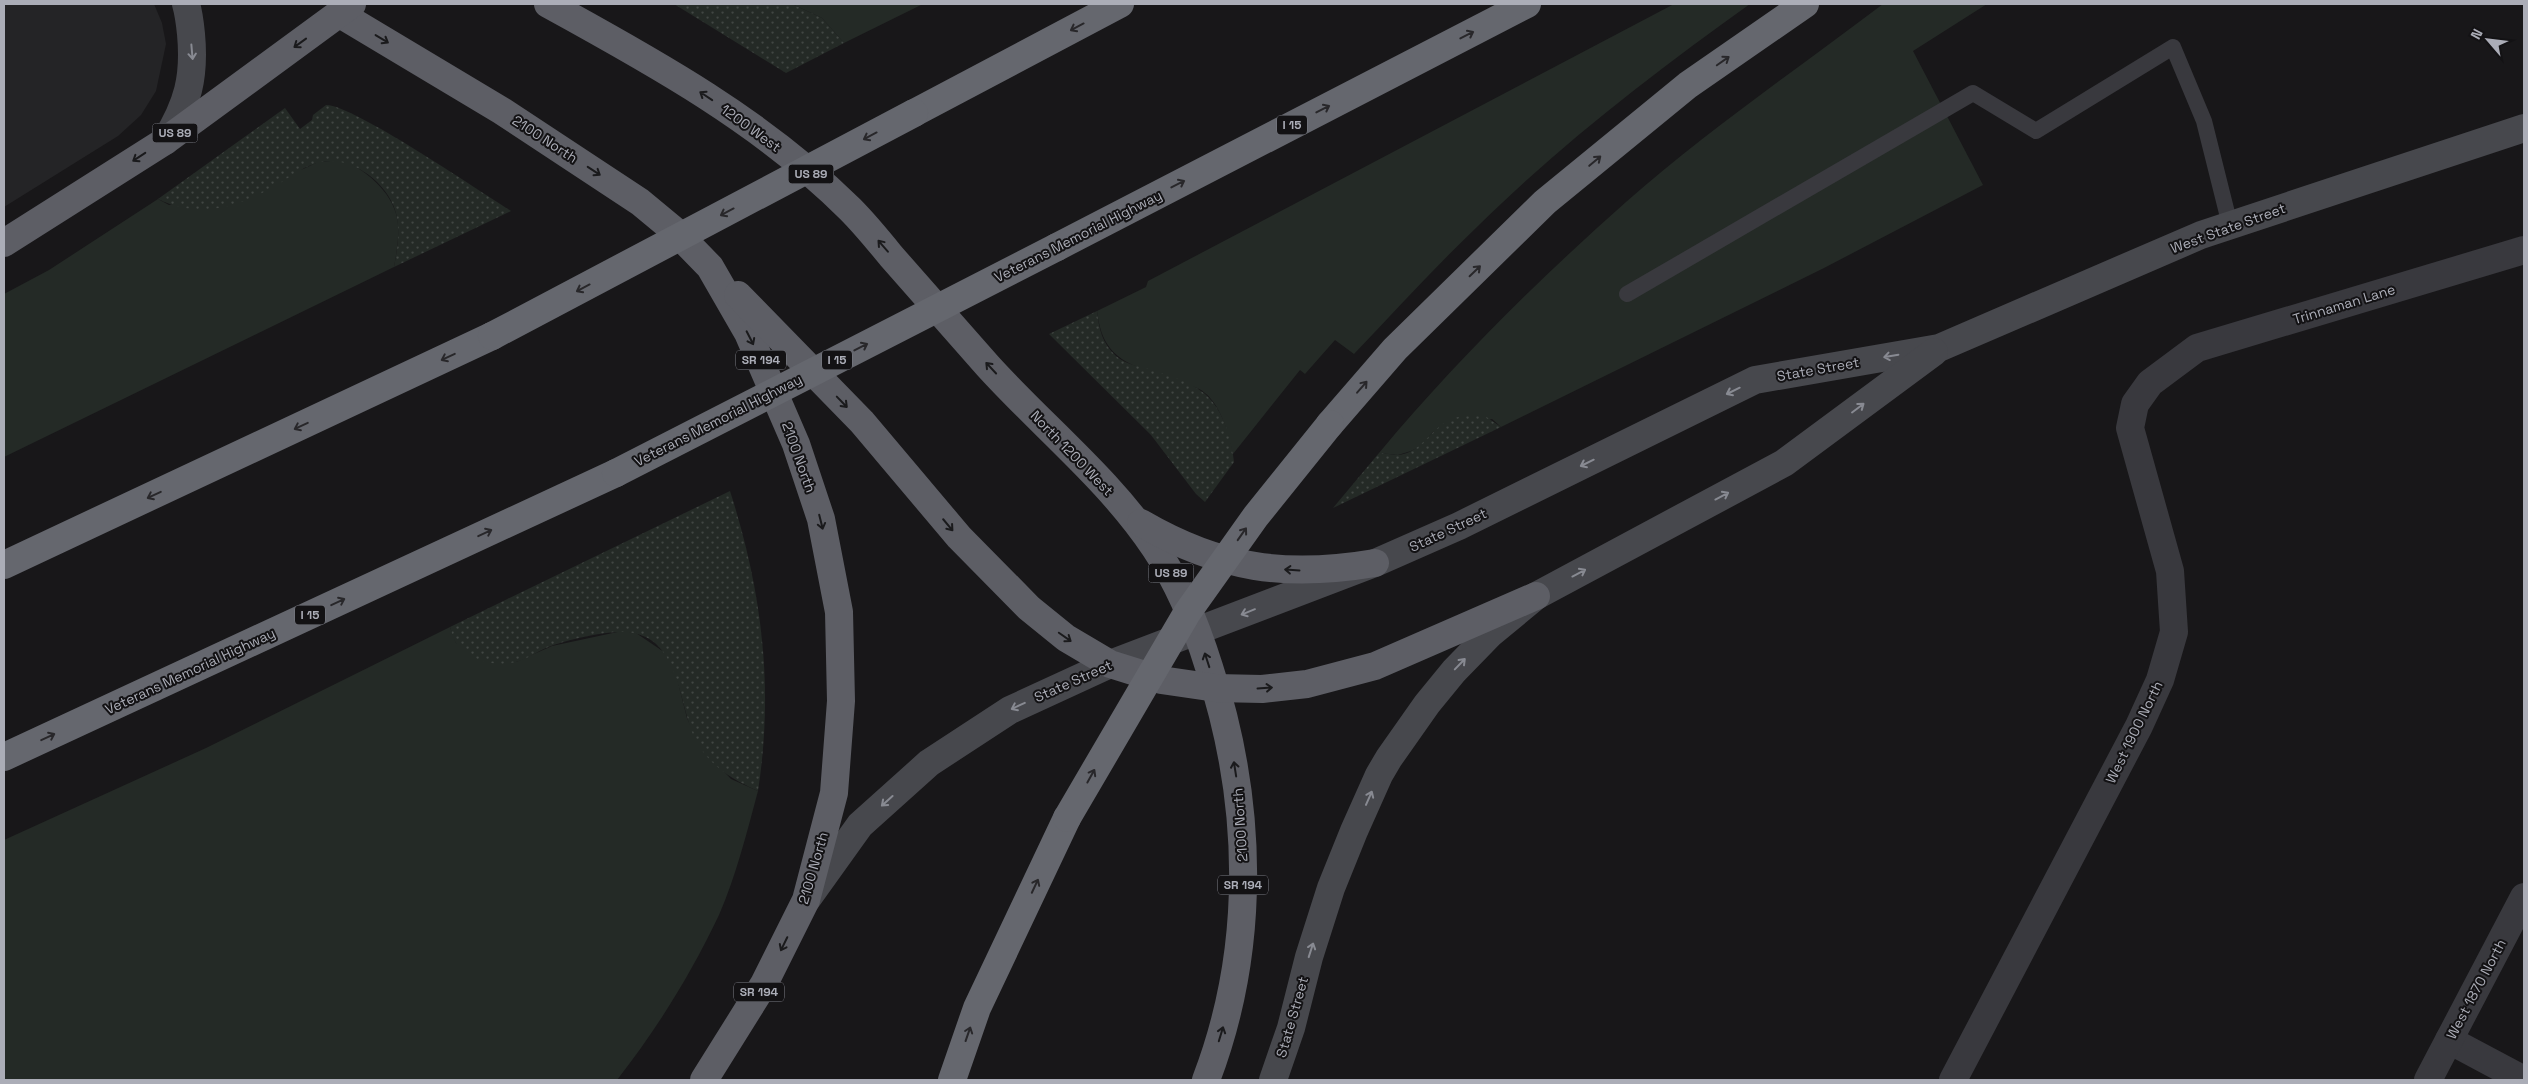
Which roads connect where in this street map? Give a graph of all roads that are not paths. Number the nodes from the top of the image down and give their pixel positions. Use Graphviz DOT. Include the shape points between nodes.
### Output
graph roads {
  1 [pos="186,4"];
  2 [pos="548,4"];
  3 [pos="1120,4"];
  4 [pos="1527,4"];
  5 [pos="1805,4"];
  6 [pos="338,7"];
  7 [pos="2524,128"];
  8 [pos="165,141"];
  9 [pos="2230,225"];
  10 [pos="4,243"];
  11 [pos="2524,250"];
  12 [pos="710,267"];
  13 [pos="1627,294"];
  14 [pos="1939,348"];
  15 [pos="2168,368"];
  16 [pos="1024,404"];
  17 [pos="1135,519"];
  18 [pos="1375,563"];
  19 [pos="4,565"];
  20 [pos="1536,596"];
  21 [pos="1198,632"];
  22 [pos="1110,664"];
  23 [pos="1216,688"];
  24 [pos="4,757"];
  25 [pos="2524,897"];
  26 [pos="806,900"];
  27 [pos="2449,1040"];
  28 [pos="704,1080"];
  29 [pos="952,1080"];
  30 [pos="1206,1080"];
  31 [pos="1273,1080"];
  32 [pos="1953,1080"];
  33 [pos="2428,1080"];
  34 [pos="2524,1080"];
  1 -- 8 [label="main road, one-way" via="194,58 191,80 186,102"];
  16 -- 2 [label="highway, 1200 West / US 89, one-way" via="851,210 799,163 746,122 696,90"];
  3 -- 19 [label="highway, one-way, bridge" via="492,336"];
  24 -- 4 [label="highway, Veterans Memorial Highway / I 15, one-way, bridge" via="616,473"];
  29 -- 5 [label="highway, one-way, bridge" via="977,1008 1067,818 1187,613 1256,516 1395,350 1545,202 1688,85"];
  6 -- 8 [label="highway, US 89, one-way"];
  6 -- 12 [label="highway, 2100 North / SR 194, one-way" via="604,178 676,231"];
  7 -- 9 [label="main road, West State Street"];
  8 -- 10 [label="highway, US 89, one-way"];
  9 -- 13 [label="lane" via="2204,121 2173,47 2036,131 1973,93"];
  9 -- 14 [label="main road, West State Street"];
  11 -- 15 [label="street, Trinnaman Lane" via="2197,348"];
  12 -- 22 [label="highway, one-way" via="862,422 959,537 1028,608 1066,638"];
  12 -- 26 [label="highway, 2100 North / SR 194, one-way" via="748,334 796,444 821,520 839,612 841,701 834,793"];
  14 -- 18 [label="main road, State Street, one-way" via="1755,380 1459,526"];
  20 -- 14 [label="main road, State Street, one-way" via="1784,463"];
  15 -- 32 [label="street, West 1900 North" via="2150,383 2135,404 2130,428 2170,571 2174,632 2160,680"];
  16 -- 17 [label="highway, North 1200 West / US 89"];
  18 -- 17 [label="highway, one-way" via="1339,569 1267,569 1198,552"];
  17 -- 21 [label="highway, North 1200 West / US 89" via="1173,576"];
  18 -- 21 [label="main road, State Street, one-way"];
  23 -- 20 [label="highway, one-way" via="1262,688 1341,677 1408,653"];
  31 -- 20 [label="main road, State Street, one-way" via="1331,888 1379,775 1422,711 1454,671 1490,634"];
  21 -- 22 [label="main road, State Street"];
  23 -- 21 [label="highway, North 1200 West / SR 194, one-way"];
  22 -- 23 [label="highway" via="1161,680"];
  22 -- 26 [label="main road, State Street, one-way" via="1010,710 929,763 860,826"];
  30 -- 23 [label="highway, 2100 North / SR 194, one-way" via="1226,1019 1243,887 1244,842 1240,802 1234,761"];
  25 -- 27 [label="street, West 1870 North"];
  26 -- 28 [label="highway, 2100 North / SR 194, one-way" via="764,984"];
  27 -- 33 [label="street, West 1870 North"];
  27 -- 34 [label="street"];
}
